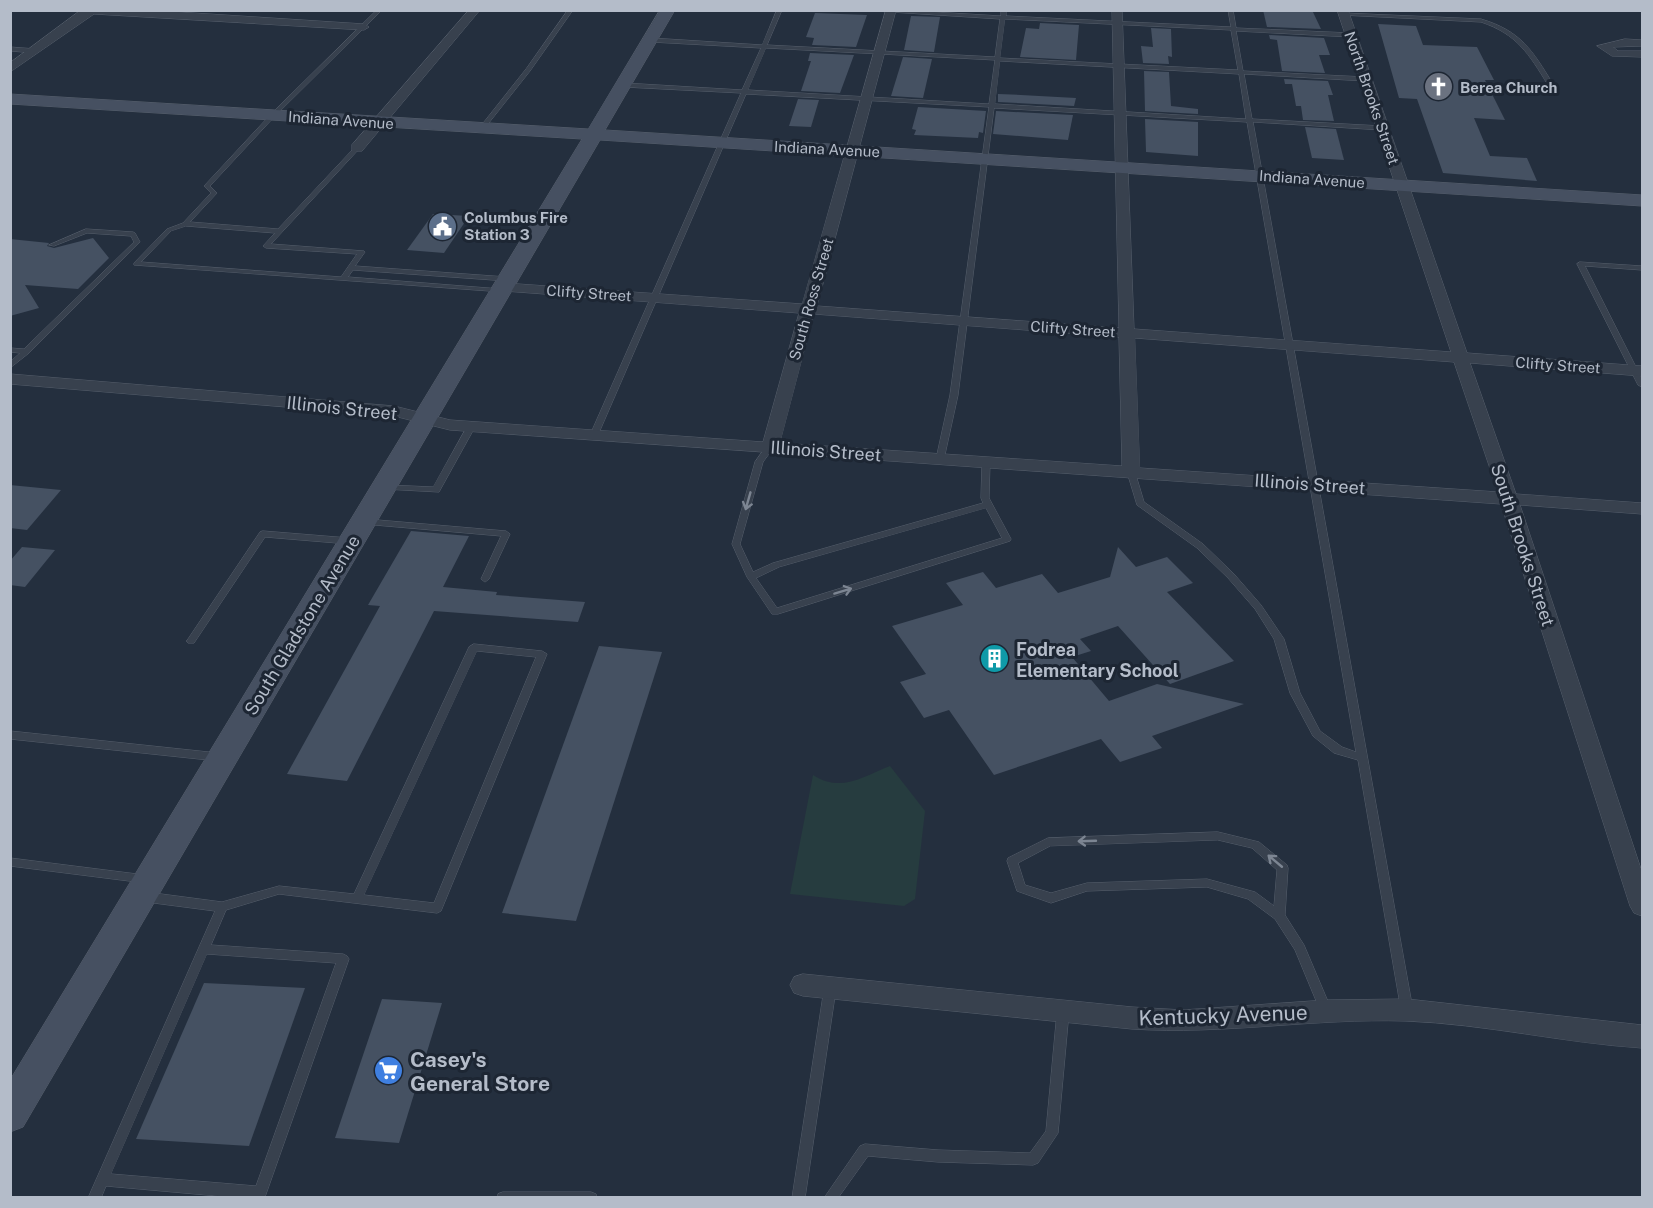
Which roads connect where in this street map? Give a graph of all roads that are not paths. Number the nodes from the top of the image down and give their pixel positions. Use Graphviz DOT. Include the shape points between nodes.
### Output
graph roads {
  1 [pos="86,10"];
  2 [pos="380,10"];
  3 [pos="475,10"];
  4 [pos="571,10"];
  5 [pos="668,10"];
  6 [pos="780,10"];
  7 [pos="861,10"];
  8 [pos="1004,10"];
  9 [pos="1117,10"];
  10 [pos="1230,10"];
  11 [pos="92,11"];
  12 [pos="891,11"];
  13 [pos="1343,12"];
  14 [pos="1004,19"];
  15 [pos="1117,24"];
  16 [pos="364,27"];
  17 [pos="1232,29"];
  18 [pos="1351,35"];
  19 [pos="651,40"];
  20 [pos="1642,43"];
  21 [pos="765,47"];
  22 [pos="10,49"];
  23 [pos="36,51"];
  24 [pos="879,53"];
  25 [pos="1642,54"];
  26 [pos="999,59"];
  27 [pos="1118,66"];
  28 [pos="10,69"];
  29 [pos="1240,73"];
  30 [pos="1365,79"];
  31 [pos="1550,84"];
  32 [pos="624,85"];
  33 [pos="745,92"];
  34 [pos="10,99"];
  35 [pos="866,99"];
  36 [pos="992,106"];
  37 [pos="1119,114"];
  38 [pos="273,115"];
  39 [pos="1249,120"];
  40 [pos="381,122"];
  41 [pos="482,128"];
  42 [pos="1382,128"];
  43 [pos="594,135"];
  44 [pos="723,143"];
  45 [pos="357,148"];
  46 [pos="851,151"];
  47 [pos="985,158"];
  48 [pos="1121,166"];
  49 [pos="1260,175"];
  50 [pos="1402,185"];
  51 [pos="1642,201"];
  52 [pos="185,224"];
  53 [pos="279,231"];
  54 [pos="52,244"];
  55 [pos="351,268"];
  56 [pos="1642,268"];
  57 [pos="343,279"];
  58 [pos="505,286"];
  59 [pos="654,298"];
  60 [pos="808,309"];
  61 [pos="964,321"];
  62 [pos="1126,333"];
  63 [pos="1290,345"];
  64 [pos="10,350"];
  65 [pos="26,351"];
  66 [pos="1461,357"];
  67 [pos="10,366"];
  68 [pos="1639,371"];
  69 [pos="10,379"];
  70 [pos="1642,385"];
  71 [pos="425,419"];
  72 [pos="471,427"];
  73 [pos="594,435"];
  74 [pos="770,447"];
  75 [pos="940,459"];
  76 [pos="986,462"];
  77 [pos="1131,472"];
  78 [pos="1314,484"];
  79 [pos="385,487"];
  80 [pos="1508,497"];
  81 [pos="989,504"];
  82 [pos="1642,508"];
  83 [pos="358,532"];
  84 [pos="751,577"];
  85 [pos="485,579"];
  86 [pos="191,641"];
  87 [pos="10,735"];
  88 [pos="223,758"];
  89 [pos="1362,758"];
  90 [pos="10,862"];
  91 [pos="146,888"];
  92 [pos="357,898"];
  93 [pos="1642,906"];
  94 [pos="222,907"];
  95 [pos="1280,916"];
  96 [pos="204,949"];
  97 [pos="803,985"];
  98 [pos="830,989"];
  99 [pos="1407,1010"];
  100 [pos="1326,1011"];
  101 [pos="1063,1012"];
  102 [pos="1642,1037"];
  103 [pos="10,1115"];
  104 [pos="102,1179"];
  105 [pos="94,1197"];
  106 [pos="502,1197"];
  107 [pos="591,1197"];
  108 [pos="798,1197"];
  109 [pos="830,1197"];
  1 -- 11 [label="street"];
  2 -- 16 [label="lane"];
  3 -- 40 [label="street"];
  4 -- 41 [label="lane"];
  5 -- 19 [label="street, South Gladstone Avenue"];
  6 -- 21 [label="lane"];
  7 -- 12 [label="lane"];
  8 -- 14 [label="lane"];
  9 -- 15 [label="street"];
  10 -- 17 [label="lane"];
  11 -- 16 [label="street"];
  11 -- 23 [label="street"];
  12 -- 14 [label="lane"];
  12 -- 24 [label="street, South Ross Street"];
  13 -- 18 [label="street, North Brooks Street"];
  13 -- 31 [label="lane" via="1498,25 1527,47"];
  14 -- 15 [label="lane"];
  14 -- 26 [label="lane"];
  15 -- 17 [label="lane"];
  15 -- 27 [label="street"];
  16 -- 38 [label="lane"];
  17 -- 18 [label="lane"];
  17 -- 29 [label="lane"];
  18 -- 30 [label="street, North Brooks Street"];
  19 -- 21 [label="lane"];
  19 -- 32 [label="street, South Gladstone Avenue"];
  20 -- 25 [label="street" via="1603,46 1616,54"];
  21 -- 24 [label="lane"];
  21 -- 33 [label="lane"];
  22 -- 23 [label="lane"];
  23 -- 28 [label="street"];
  24 -- 26 [label="lane"];
  24 -- 35 [label="street, South Ross Street"];
  26 -- 27 [label="lane"];
  26 -- 36 [label="lane"];
  27 -- 29 [label="lane"];
  27 -- 37 [label="street"];
  29 -- 30 [label="lane"];
  29 -- 39 [label="lane"];
  30 -- 42 [label="street, North Brooks Street"];
  32 -- 33 [label="lane"];
  32 -- 43 [label="street, South Gladstone Avenue"];
  33 -- 35 [label="lane"];
  33 -- 44 [label="lane"];
  34 -- 38 [label="street, Indiana Avenue"];
  35 -- 36 [label="lane"];
  35 -- 46 [label="street, South Ross Street"];
  36 -- 37 [label="lane"];
  36 -- 47 [label="lane"];
  37 -- 39 [label="lane"];
  37 -- 48 [label="street"];
  38 -- 40 [label="street, Indiana Avenue"];
  38 -- 52 [label="lane" via="207,186 214,193"];
  39 -- 42 [label="lane"];
  39 -- 49 [label="lane"];
  40 -- 41 [label="street, Indiana Avenue"];
  40 -- 45 [label="street"];
  41 -- 43 [label="street, Indiana Avenue"];
  42 -- 50 [label="street, North Brooks Street"];
  43 -- 44 [label="street, Indiana Avenue"];
  43 -- 58 [label="street, South Gladstone Avenue"];
  44 -- 46 [label="street, Indiana Avenue"];
  44 -- 59 [label="lane"];
  45 -- 53 [label="lane"];
  46 -- 47 [label="street, Indiana Avenue"];
  46 -- 60 [label="street, South Ross Street" via="851,163"];
  47 -- 48 [label="street, Indiana Avenue"];
  47 -- 61 [label="lane"];
  48 -- 49 [label="street, Indiana Avenue"];
  48 -- 62 [label="street"];
  49 -- 50 [label="street, Indiana Avenue"];
  49 -- 63 [label="lane"];
  50 -- 51 [label="street, Indiana Avenue"];
  50 -- 66 [label="street, South Brooks Street"];
  52 -- 53 [label="lane"];
  52 -- 57 [label="lane" via="169,230 136,264"];
  53 -- 55 [label="lane" via="266,246 362,252"];
  54 -- 65 [label="lane" via="86,231 133,234 137,242"];
  55 -- 57 [label="lane"];
  55 -- 58 [label="lane"];
  56 -- 68 [label="lane" via="1580,264"];
  57 -- 58 [label="lane"];
  58 -- 59 [label="street, Clifty Street"];
  58 -- 71 [label="street, South Gladstone Avenue"];
  59 -- 60 [label="street, Clifty Street"];
  59 -- 73 [label="lane"];
  60 -- 61 [label="street, Clifty Street"];
  60 -- 74 [label="street, South Ross Street"];
  61 -- 62 [label="street, Clifty Street"];
  61 -- 75 [label="lane"];
  62 -- 63 [label="street, Clifty Street"];
  62 -- 77 [label="street"];
  63 -- 66 [label="street, Clifty Street"];
  63 -- 78 [label="lane"];
  64 -- 65 [label="lane"];
  65 -- 67 [label="lane"];
  66 -- 68 [label="street, Clifty Street"];
  66 -- 80 [label="street, South Brooks Street"];
  68 -- 70 [label="lane"];
  69 -- 71 [label="street, Illinois Street" via="394,411"];
  71 -- 72 [label="street, Illinois Street"];
  71 -- 79 [label="street, South Gladstone Avenue"];
  72 -- 73 [label="street, Illinois Street"];
  72 -- 79 [label="lane" via="436,490"];
  73 -- 74 [label="street, Illinois Street"];
  74 -- 75 [label="street, Illinois Street"];
  74 -- 84 [label="lane, one-way" via="759,462 736,544"];
  75 -- 76 [label="street, Illinois Street"];
  76 -- 77 [label="street, Illinois Street"];
  76 -- 81 [label="lane" via="985,498"];
  77 -- 78 [label="street, Illinois Street"];
  77 -- 89 [label="lane" via="1140,503 1200,546 1258,607 1279,639 1295,693 1316,733 1338,750"];
  78 -- 80 [label="street, Illinois Street"];
  78 -- 89 [label="lane"];
  79 -- 83 [label="street, South Gladstone Avenue"];
  80 -- 82 [label="street, Illinois Street"];
  80 -- 93 [label="street, South Brooks Street"];
  81 -- 84 [label="lane" via="776,565"];
  84 -- 81 [label="lane, one-way" via="776,612 934,564 1007,539"];
  83 -- 85 [label="lane" via="506,534"];
  83 -- 86 [label="lane" via="263,534"];
  83 -- 88 [label="street, South Gladstone Avenue"];
  87 -- 88 [label="lane"];
  88 -- 91 [label="street, South Gladstone Avenue"];
  89 -- 99 [label="lane"];
  90 -- 91 [label="lane"];
  91 -- 94 [label="lane" via="164,901"];
  91 -- 103 [label="street, South Gladstone Avenue"];
  92 -- 92 [label="lane" via="437,908 542,654 474,647"];
  92 -- 94 [label="lane" via="279,890"];
  94 -- 96 [label="lane"];
  95 -- 95 [label="lane, one-way" via="1283,868 1255,845 1218,836 1048,843 1012,861 1021,888 1052,898 1087,886 1207,883 1251,894"];
  95 -- 100 [label="lane" via="1300,948"];
  96 -- 104 [label="lane"];
  96 -- 104 [label="lane" via="343,958 260,1193"];
  97 -- 98 [label="street, Kentucky Avenue"];
  98 -- 101 [label="street, Kentucky Avenue"];
  98 -- 108 [label="lane"];
  99 -- 100 [label="street, Kentucky Avenue"];
  99 -- 102 [label="street, Kentucky Avenue"];
  100 -- 101 [label="street, Kentucky Avenue" via="1183,1021"];
  101 -- 109 [label="lane" via="1052,1133 1033,1159 865,1150"];
  104 -- 105 [label="lane"];
  106 -- 107 [label="lane"];
}
